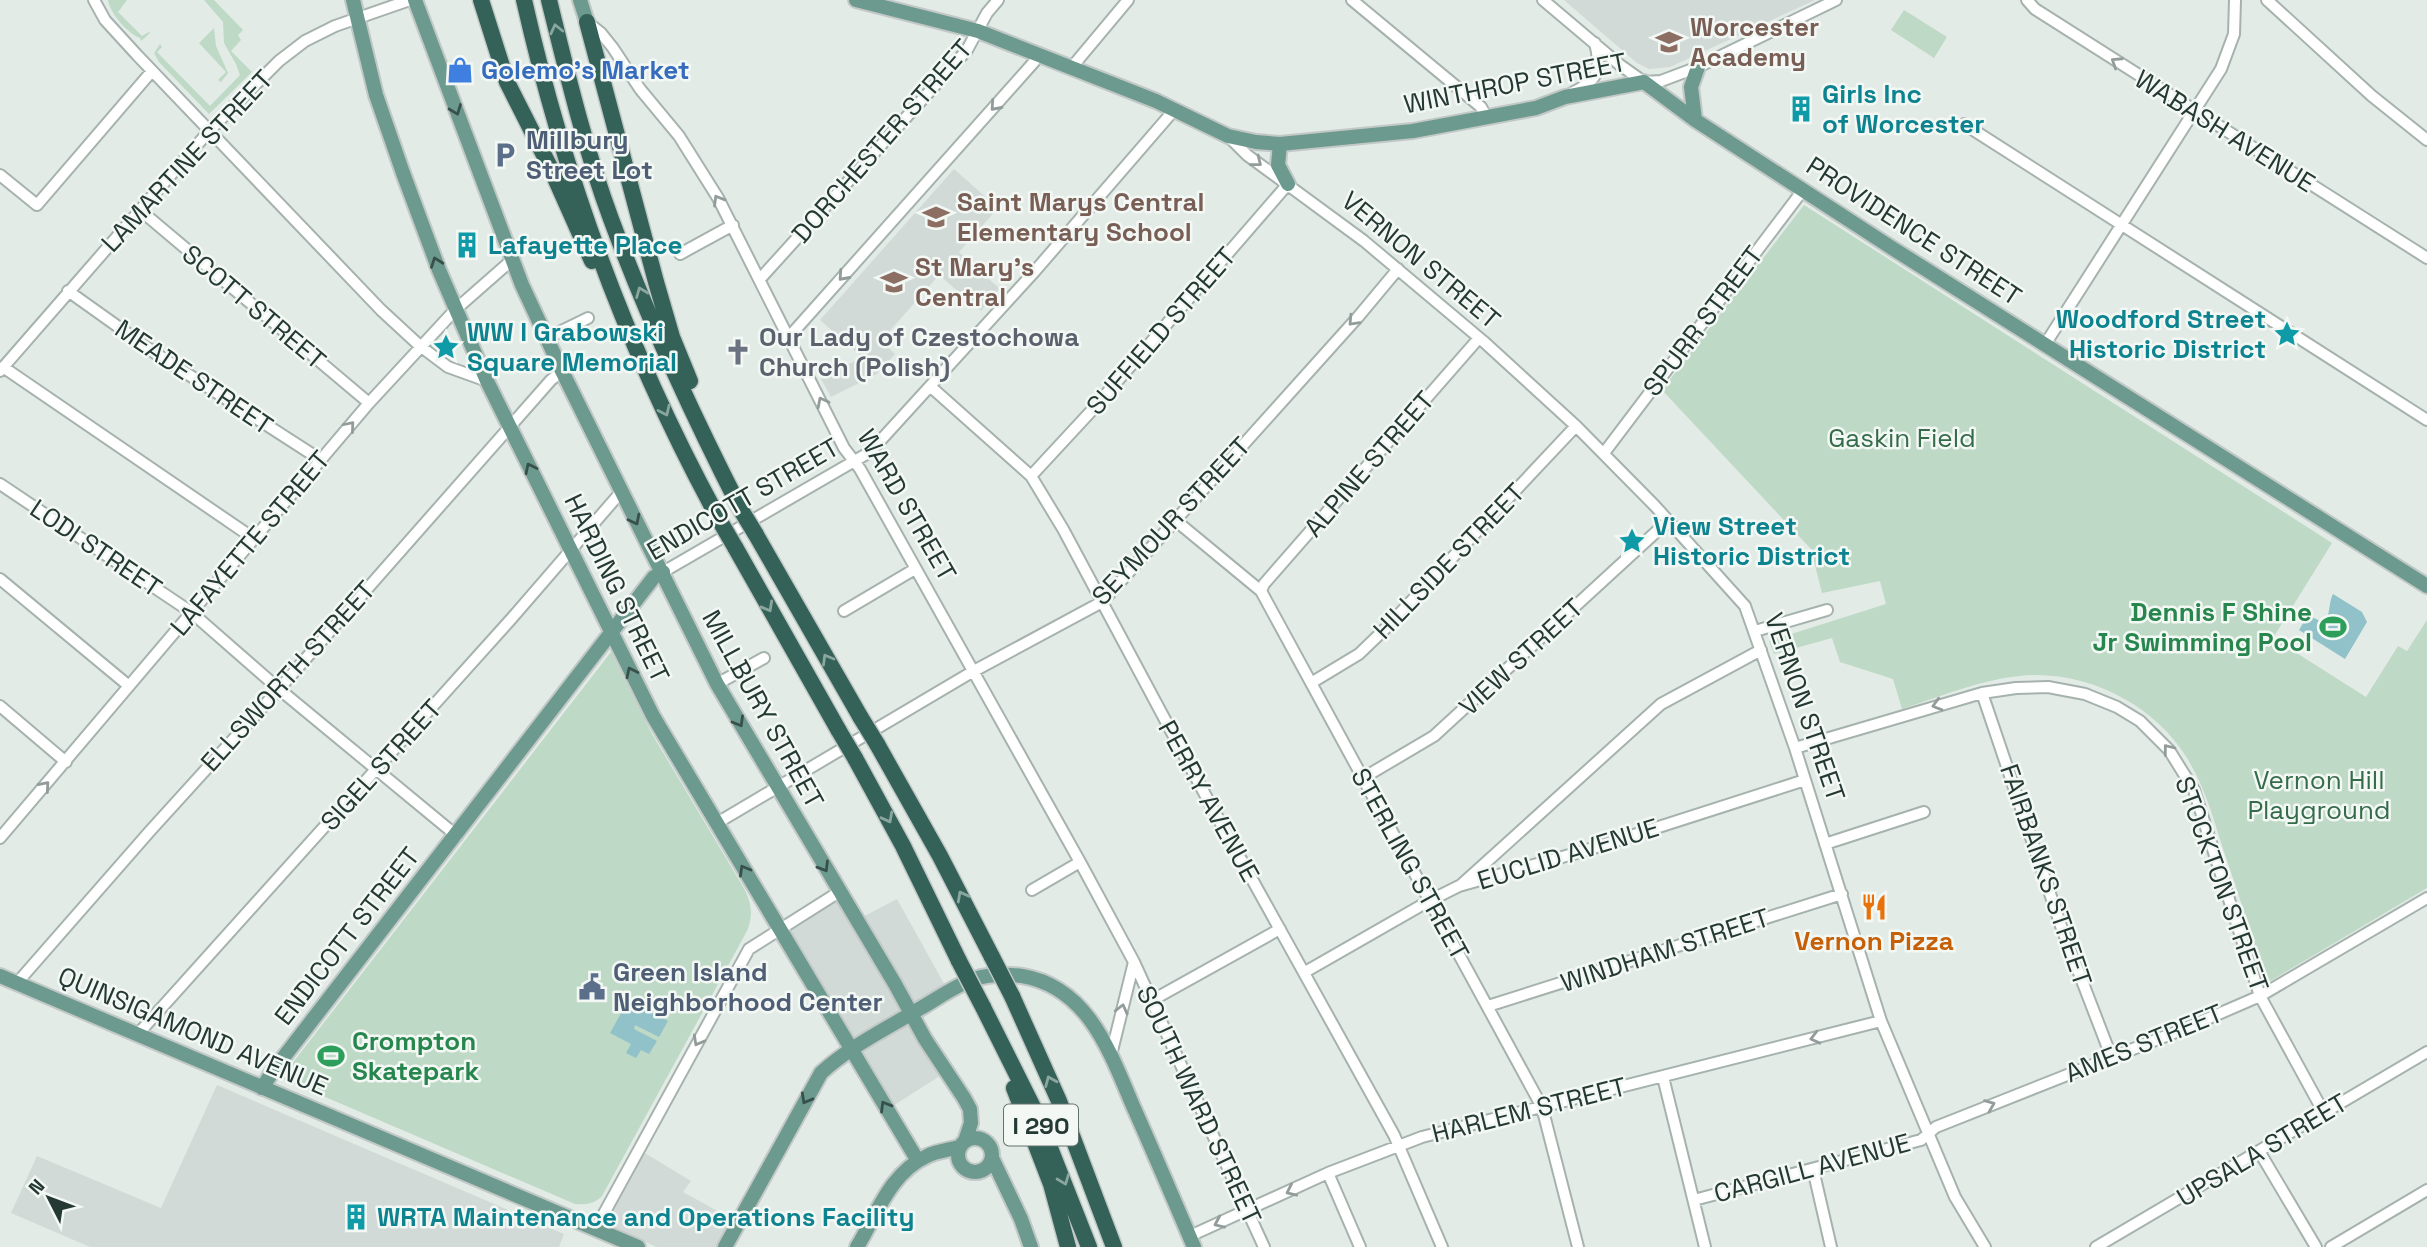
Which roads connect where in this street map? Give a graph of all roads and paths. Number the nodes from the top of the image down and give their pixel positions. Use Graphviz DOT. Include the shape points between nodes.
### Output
graph roads {
  1 [pos="94,0"];
  2 [pos="353,0"];
  3 [pos="413,0"];
  4 [pos="481,0"];
  5 [pos="524,0"];
  6 [pos="549,0"];
  7 [pos="580,0"];
  8 [pos="856,0"];
  9 [pos="998,0"];
  10 [pos="1128,0"];
  11 [pos="1352,0"];
  12 [pos="1543,0"];
  13 [pos="1836,0"];
  14 [pos="2027,0"];
  15 [pos="2235,0"];
  16 [pos="2267,0"];
  17 [pos="358,18"];
  18 [pos="587,22"];
  19 [pos="978,31"];
  20 [pos="1595,43"];
  21 [pos="1038,54"];
  22 [pos="1072,67"];
  23 [pos="1698,67"];
  24 [pos="152,71"];
  25 [pos="1644,82"];
  26 [pos="1565,97"];
  27 [pos="1175,110"];
  28 [pos="2195,111"];
  29 [pos="1487,118"];
  30 [pos="1695,120"];
  31 [pos="1964,124"];
  32 [pos="210,130"];
  33 [pos="1228,136"];
  34 [pos="2427,140"];
  35 [pos="1280,144"];
  36 [pos="0,175"];
  37 [pos="1288,184"];
  38 [pos="1803,190"];
  39 [pos="140,210"];
  40 [pos="733,225"];
  41 [pos="2122,226"];
  42 [pos="680,254"];
  43 [pos="2427,258"];
  44 [pos="513,259"];
  45 [pos="1398,269"];
  46 [pos="760,279"];
  47 [pos="68,291"];
  48 [pos="455,310"];
  49 [pos="588,318"];
  50 [pos="628,333"];
  51 [pos="789,337"];
  52 [pos="547,338"];
  53 [pos="1479,338"];
  54 [pos="2046,343"];
  55 [pos="420,346"];
  56 [pos="2,369"];
  57 [pos="562,372"];
  58 [pos="487,381"];
  59 [pos="931,387"];
  60 [pos="369,403"];
  61 [pos="2427,420"];
  62 [pos="510,426"];
  63 [pos="1576,426"];
  64 [pos="1604,453"];
  65 [pos="321,460"];
  66 [pos="855,462"];
  67 [pos="1031,476"];
  68 [pos="0,484"];
  69 [pos="621,492"];
  70 [pos="741,510"];
  71 [pos="1175,520"];
  72 [pos="1668,521"];
  73 [pos="253,538"];
  74 [pos="570,550"];
  75 [pos="915,569"];
  76 [pos="663,572"];
  77 [pos="0,579"];
  78 [pos="2427,586"];
  79 [pos="1261,591"];
  80 [pos="1102,602"];
  81 [pos="1827,610"];
  82 [pos="844,611"];
  83 [pos="191,612"];
  84 [pos="1755,631"];
  85 [pos="612,633"];
  86 [pos="1761,650"];
  87 [pos="764,658"];
  88 [pos="972,672"];
  89 [pos="1311,683"];
  90 [pos="717,684"];
  91 [pos="129,686"];
  92 [pos="279,689"];
  93 [pos="1982,693"];
  94 [pos="0,706"];
  95 [pos="1795,748"];
  96 [pos="66,762"];
  97 [pos="377,769"];
  98 [pos="1363,778"];
  99 [pos="1805,780"];
  100 [pos="777,788"];
  101 [pos="1924,813"];
  102 [pos="717,823"];
  103 [pos="457,836"];
  104 [pos="0,838"];
  105 [pos="1825,845"];
  106 [pos="1080,862"];
  107 [pos="1459,887"];
  108 [pos="1032,890"];
  109 [pos="839,892"];
  110 [pos="1842,894"];
  111 [pos="2427,898"];
  112 [pos="1429,901"];
  113 [pos="779,929"];
  114 [pos="1280,929"];
  115 [pos="1134,962"];
  116 [pos="1305,972"];
  117 [pos="0,976"];
  118 [pos="17,984"];
  119 [pos="2260,996"];
  120 [pos="1150,998"];
  121 [pos="1489,1006"];
  122 [pos="983,1007"];
  123 [pos="912,1014"];
  124 [pos="1881,1021"];
  125 [pos="138,1034"];
  126 [pos="851,1050"];
  127 [pos="2427,1052"];
  128 [pos="1111,1055"];
  129 [pos="2111,1056"];
  130 [pos="1662,1077"];
  131 [pos="262,1088"];
  132 [pos="1542,1107"];
  133 [pos="2324,1113"];
  134 [pos="1928,1133"];
  135 [pos="962,1144"];
  136 [pos="1398,1144"];
  137 [pos="2259,1152"];
  138 [pos="992,1158"];
  139 [pos="918,1161"];
  140 [pos="962,1167"];
  141 [pos="1812,1169"];
  142 [pos="979,1172"];
  143 [pos="1328,1174"];
  144 [pos="2427,1190"];
  145 [pos="1011,1199"];
  146 [pos="1694,1200"];
  147 [pos="1248,1211"];
  148 [pos="596,1228"];
  149 [pos="1192,1242"];
  150 [pos="638,1247"];
  151 [pos="725,1247"];
  152 [pos="857,1247"];
  153 [pos="1031,1247"];
  154 [pos="1068,1247"];
  155 [pos="1089,1247"];
  156 [pos="1117,1247"];
  157 [pos="1264,1247"];
  158 [pos="1360,1247"];
  159 [pos="1442,1247"];
  160 [pos="1578,1247"];
  161 [pos="1705,1247"];
  162 [pos="1831,1247"];
  163 [pos="1985,1247"];
  164 [pos="2096,1247"];
  165 [pos="2316,1247"];
  166 [pos="2331,1247"];
  1 -- 24 [label="street" via="105,20"];
  2 -- 17 [label="main road, HARDING STREET"];
  3 -- 17 [label="street, LAMARTINE STREET"];
  3 -- 44 [label="main road, MILLBURY STREET, one-way"];
  4 -- 50 [label="highway" via="513,96"];
  5 -- 50 [label="highway, I 290" via="561,139"];
  70 -- 6 [label="highway, I 290, one-way" via="679,384 611,217"];
  7 -- 18 [label="main road, WARD STREET"];
  8 -- 19 [label="main road"];
  9 -- 19 [label="street, DORCHESTER STREET"];
  10 -- 22 [label="street"];
  11 -- 29 [label="street" via="1481,107"];
  12 -- 20 [label="street, PROVIDENCE STREET"];
  13 -- 23 [label="street, WINTHROP STREET"];
  28 -- 14 [label="street, WABASH AVENUE, one-way"];
  15 -- 28 [label="street" via="2229,51"];
  16 -- 34 [label="street"];
  17 -- 32 [label="street, LAMARTINE STREET" via="305,41"];
  48 -- 17 [label="main road, HARDING STREET, one-way" via="376,95"];
  40 -- 18 [label="street, WARD STREET, one-way" via="678,136 607,40"];
  18 -- 70 [label="highway" via="672,337"];
  19 -- 21 [label="main road"];
  19 -- 46 [label="street, DORCHESTER STREET" via="967,50"];
  20 -- 25 [label="street, PROVIDENCE STREET"];
  20 -- 26 [label="street" via="1599,61 1595,76"];
  21 -- 22 [label="main road"];
  21 -- 51 [label="street, one-way"];
  22 -- 27 [label="main road"];
  23 -- 25 [label="street, WINTHROP STREET" via="1661,82"];
  23 -- 30 [label="main road" via="1691,87"];
  24 -- 32 [label="street"];
  24 -- 36 [label="street" via="37,205"];
  25 -- 26 [label="main road, WINTHROP STREET"];
  25 -- 30 [label="main road, PROVIDENCE STREET"];
  26 -- 29 [label="main road, WINTHROP STREET"];
  27 -- 33 [label="main road"];
  27 -- 59 [label="street, ENDICOTT STREET"];
  28 -- 41 [label="street"];
  28 -- 43 [label="street, WABASH AVENUE"];
  29 -- 35 [label="main road, WINTHROP STREET" via="1413,131"];
  30 -- 38 [label="main road, PROVIDENCE STREET"];
  31 -- 41 [label="street"];
  32 -- 39 [label="street, LAMARTINE STREET"];
  32 -- 55 [label="street"];
  33 -- 35 [label="main road, WINTHROP STREET"];
  33 -- 37 [label="street, VERNON STREET, one-way"];
  35 -- 37 [label="main road" via="1278,165"];
  37 -- 45 [label="street, VERNON STREET"];
  37 -- 67 [label="street, SUFFIELD STREET"];
  38 -- 54 [label="main road, PROVIDENCE STREET"];
  38 -- 64 [label="street, SPURR STREET"];
  39 -- 47 [label="street, LAMARTINE STREET"];
  39 -- 60 [label="street, SCOTT STREET"];
  40 -- 42 [label="street"];
  40 -- 46 [label="street, WARD STREET"];
  41 -- 54 [label="street"];
  41 -- 61 [label="street"];
  44 -- 48 [label="street, LAFAYETTE STREET"];
  44 -- 52 [label="main road, MILLBURY STREET"];
  45 -- 53 [label="street, VERNON STREET"];
  45 -- 71 [label="street, SEYMOUR STREET, one-way"];
  46 -- 51 [label="street, WARD STREET"];
  47 -- 56 [label="street, LAMARTINE STREET"];
  47 -- 65 [label="street, MEADE STREET"];
  48 -- 55 [label="street, LAFAYETTE STREET"];
  48 -- 58 [label="main road, HARDING STREET"];
  49 -- 52 [label="street"];
  50 -- 122 [label="highway, I 290, one-way, bridge" via="687,459 855,758"];
  66 -- 51 [label="street, WARD STREET, one-way"];
  52 -- 57 [label="main road, MILLBURY STREET"];
  53 -- 63 [label="street, VERNON STREET"];
  53 -- 79 [label="street, ALPINE STREET"];
  54 -- 78 [label="main road, PROVIDENCE STREET"];
  55 -- 58 [label="street" via="448,367"];
  55 -- 60 [label="street, LAFAYETTE STREET"];
  56 -- 73 [label="street"];
  57 -- 62 [label="street, ELLSWORTH STREET"];
  57 -- 69 [label="main road, MILLBURY STREET"];
  58 -- 62 [label="main road, HARDING STREET"];
  59 -- 66 [label="street, ENDICOTT STREET"];
  59 -- 67 [label="street, PERRY AVENUE"];
  65 -- 60 [label="street, LAFAYETTE STREET, one-way"];
  74 -- 62 [label="main road, HARDING STREET, one-way"];
  62 -- 92 [label="street, ELLSWORTH STREET"];
  63 -- 64 [label="street, VERNON STREET"];
  63 -- 89 [label="street, HILLSIDE STREET" via="1369,645"];
  64 -- 72 [label="street, VERNON STREET"];
  65 -- 73 [label="street, LAFAYETTE STREET"];
  66 -- 75 [label="street, WARD STREET"];
  66 -- 76 [label="street, ENDICOTT STREET"];
  67 -- 80 [label="street, PERRY AVENUE"];
  68 -- 83 [label="street, LODI STREET"];
  69 -- 74 [label="street, SIGEL STREET"];
  69 -- 76 [label="main road, MILLBURY STREET, one-way"];
  156 -- 70 [label="highway, I 290, one-way, bridge" via="1012,996 940,856"];
  71 -- 79 [label="street, STERLING STREET"];
  71 -- 80 [label="street, SEYMOUR STREET"];
  72 -- 84 [label="street, VERNON STREET" via="1745,606"];
  72 -- 98 [label="street, VIEW STREET" via="1434,736"];
  73 -- 83 [label="street, LAFAYETTE STREET"];
  74 -- 85 [label="main road, HARDING STREET"];
  74 -- 97 [label="street, SIGEL STREET"];
  75 -- 82 [label="street"];
  75 -- 88 [label="street, WARD STREET"];
  76 -- 85 [label="main road, ENDICOTT STREET"];
  76 -- 90 [label="main road, MILLBURY STREET"];
  77 -- 91 [label="street"];
  79 -- 89 [label="street, STERLING STREET"];
  80 -- 88 [label="street, SEYMOUR STREET"];
  80 -- 114 [label="street, PERRY AVENUE"];
  81 -- 84 [label="street"];
  83 -- 91 [label="street, LAFAYETTE STREET"];
  83 -- 92 [label="street, LODI STREET"];
  84 -- 86 [label="street, VERNON STREET"];
  102 -- 85 [label="main road, HARDING STREET, one-way" via="653,716"];
  85 -- 103 [label="main road, ENDICOTT STREET"];
  86 -- 95 [label="street, VERNON STREET"];
  86 -- 107 [label="street" via="1661,704"];
  87 -- 90 [label="street"];
  88 -- 100 [label="street, SEYMOUR STREET"];
  88 -- 106 [label="street, WARD STREET"];
  89 -- 98 [label="street, STERLING STREET"];
  90 -- 100 [label="main road, MILLBURY STREET, one-way"];
  91 -- 96 [label="street, LAFAYETTE STREET"];
  92 -- 97 [label="street, LODI STREET"];
  92 -- 118 [label="street, ELLSWORTH STREET"];
  93 -- 95 [label="street, STOCKTON STREET, one-way"];
  119 -- 93 [label="street, STOCKTON STREET, one-way" via="2194,790 2158,738 2117,706 2085,694 2040,687"];
  93 -- 129 [label="street, FAIRBANKS STREET" via="2061,926"];
  94 -- 96 [label="street"];
  95 -- 99 [label="street, VERNON STREET"];
  104 -- 96 [label="street, LAFAYETTE STREET, one-way"];
  97 -- 103 [label="street, LODI STREET"];
  97 -- 125 [label="street, SIGEL STREET"];
  98 -- 112 [label="street, STERLING STREET"];
  99 -- 105 [label="street, VERNON STREET"];
  99 -- 107 [label="street, EUCLID AVENUE"];
  100 -- 102 [label="street, SEYMOUR STREET"];
  100 -- 109 [label="main road, MILLBURY STREET, one-way"];
  101 -- 105 [label="street"];
  113 -- 102 [label="main road, HARDING STREET, one-way"];
  103 -- 131 [label="main road, ENDICOTT STREET"];
  105 -- 110 [label="street, VERNON STREET"];
  106 -- 108 [label="street"];
  106 -- 115 [label="street, WARD STREET"];
  107 -- 112 [label="street, EUCLID AVENUE"];
  109 -- 113 [label="street"];
  109 -- 123 [label="main road, MILLBURY STREET"];
  110 -- 121 [label="street, WINDHAM STREET"];
  110 -- 124 [label="street, VERNON STREET"];
  111 -- 119 [label="street, AMES STREET"];
  112 -- 116 [label="street, EUCLID AVENUE"];
  112 -- 121 [label="street, STERLING STREET"];
  113 -- 126 [label="main road, HARDING STREET"];
  113 -- 148 [label="street, one-way" via="749,949"];
  114 -- 116 [label="street, PERRY AVENUE"];
  114 -- 120 [label="street"];
  115 -- 120 [label="street, SOUTH WARD STREET"];
  128 -- 115 [label="street, one-way"];
  116 -- 136 [label="street, PERRY AVENUE"];
  117 -- 118 [label="main road, QUINSIGAMOND AVENUE"];
  118 -- 125 [label="main road, QUINSIGAMOND AVENUE"];
  119 -- 129 [label="street, AMES STREET"];
  119 -- 133 [label="street, STOCKTON STREET"];
  120 -- 147 [label="street, SOUTH WARD STREET"];
  121 -- 132 [label="street, STERLING STREET"];
  122 -- 154 [label="highway" via="1051,1184"];
  122 -- 155 [label="highway, I 290, one-way" via="1037,1115"];
  123 -- 126 [label="main road"];
  123 -- 128 [label="main road" via="973,979 998,974 1024,977 1053,987 1078,1005"];
  123 -- 135 [label="main road, MILLBURY STREET" via="970,1109 971,1123"];
  124 -- 130 [label="street, HARLEM STREET, one-way"];
  124 -- 134 [label="street, VERNON STREET"];
  125 -- 131 [label="main road, QUINSIGAMOND AVENUE"];
  139 -- 126 [label="main road, HARDING STREET, one-way"];
  126 -- 151 [label="main road, one-way" via="815,1082"];
  127 -- 133 [label="street, UPSALA STREET"];
  128 -- 149 [label="main road"];
  134 -- 129 [label="street, AMES STREET, one-way"];
  130 -- 132 [label="street, HARLEM STREET"];
  130 -- 146 [label="street"];
  131 -- 148 [label="main road, QUINSIGAMOND AVENUE"];
  132 -- 136 [label="street, HARLEM STREET"];
  132 -- 160 [label="street, STERLING STREET"];
  133 -- 137 [label="street, UPSALA STREET"];
  134 -- 141 [label="street, CARGILL AVENUE" via="1908,1145"];
  134 -- 163 [label="street, VERNON STREET" via="1955,1197"];
  135 -- 138 [label="main road" via="973,1138 985,1141"];
  135 -- 139 [label="main road"];
  135 -- 140 [label="main road" via="957,1157"];
  136 -- 143 [label="street, HARLEM STREET"];
  136 -- 159 [label="street, PERRY AVENUE"];
  137 -- 164 [label="street, UPSALA STREET"];
  137 -- 165 [label="street"];
  138 -- 142 [label="main road"];
  138 -- 145 [label="main road"];
  139 -- 140 [label="main road"];
  139 -- 152 [label="main road" via="889,1190"];
  140 -- 142 [label="main road"];
  141 -- 146 [label="street, CARGILL AVENUE"];
  141 -- 162 [label="street"];
  142 -- 145 [label="main road"];
  143 -- 147 [label="street, HARLEM STREET, one-way"];
  143 -- 158 [label="street"];
  144 -- 166 [label="street"];
  145 -- 153 [label="main road"];
  146 -- 161 [label="street"];
  147 -- 149 [label="street, HARLEM STREET, one-way"];
  147 -- 157 [label="street, SOUTH WARD STREET"];
  148 -- 150 [label="main road, QUINSIGAMOND AVENUE"];
}
